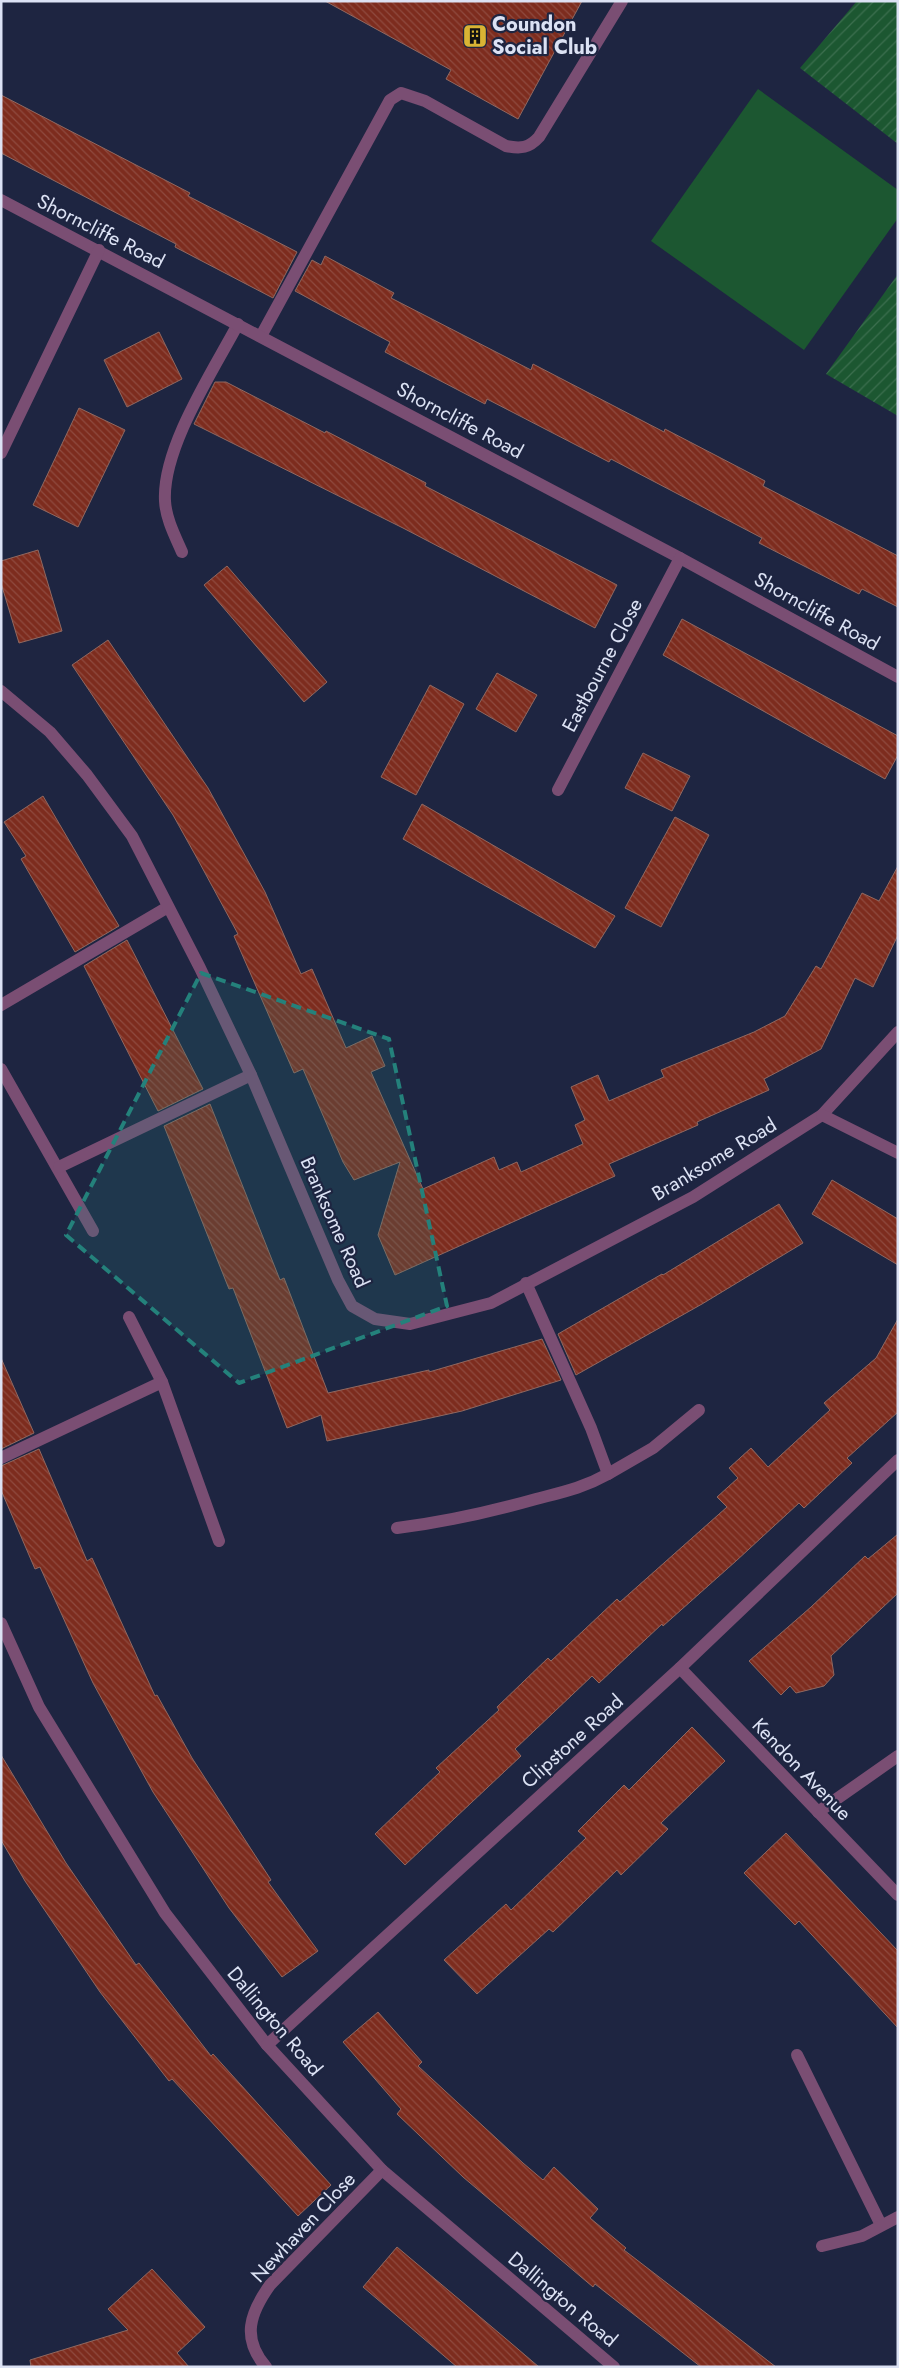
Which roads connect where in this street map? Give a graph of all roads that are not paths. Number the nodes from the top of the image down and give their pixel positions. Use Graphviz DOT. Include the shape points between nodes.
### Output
graph roads {
  1 [pos="622,1"];
  2 [pos="1,200"];
  3 [pos="99,250"];
  4 [pos="238,324"];
  5 [pos="261,336"];
  6 [pos="1,453"];
  7 [pos="182,552"];
  8 [pos="680,558"];
  9 [pos="898,677"];
  10 [pos="1,691"];
  11 [pos="558,790"];
  12 [pos="168,907"];
  13 [pos="1,1005"];
  14 [pos="898,1032"];
  15 [pos="1,1069"];
  16 [pos="251,1075"];
  17 [pos="822,1115"];
  18 [pos="898,1153"];
  19 [pos="59,1167"];
  20 [pos="93,1231"];
  21 [pos="526,1283"];
  22 [pos="129,1317"];
  23 [pos="162,1382"];
  24 [pos="699,1410"];
  25 [pos="1,1458"];
  26 [pos="898,1460"];
  27 [pos="608,1474"];
  28 [pos="397,1528"];
  29 [pos="219,1541"];
  30 [pos="1,1623"];
  31 [pos="680,1668"];
  32 [pos="898,1756"];
  33 [pos="818,1812"];
  34 [pos="898,1895"];
  35 [pos="267,2045"];
  36 [pos="797,2055"];
  37 [pos="382,2170"];
  38 [pos="898,2217"];
  39 [pos="881,2225"];
  40 [pos="822,2246"];
  41 [pos="266,2367"];
  42 [pos="614,2367"];
  1 -- 5 [label="street" via="539,137 526,147 506,146 425,101 401,93 390,100"];
  2 -- 3 [label="street, Shorncliffe Road"];
  3 -- 4 [label="street, Shorncliffe Road"];
  3 -- 6 [label="street"];
  4 -- 5 [label="street, Shorncliffe Road"];
  4 -- 7 [label="street" via="172,453 165,477 169,522"];
  5 -- 8 [label="street, Shorncliffe Road"];
  8 -- 9 [label="street, Shorncliffe Road"];
  8 -- 11 [label="street, Eastbourne Close"];
  10 -- 12 [label="street, Branksome Road" via="50,732 87,775 132,836"];
  12 -- 13 [label="street"];
  12 -- 16 [label="street, Branksome Road"];
  14 -- 17 [label="street, Branksome Road"];
  15 -- 19 [label="street"];
  16 -- 19 [label="street"];
  16 -- 21 [label="street, Branksome Road" via="352,1306 375,1319 410,1324 491,1302"];
  17 -- 18 [label="street"];
  17 -- 21 [label="street, Branksome Road" via="693,1197"];
  19 -- 20 [label="street"];
  21 -- 27 [label="street" via="591,1428"];
  22 -- 23 [label="street"];
  23 -- 25 [label="street"];
  23 -- 29 [label="street"];
  24 -- 27 [label="street" via="653,1448"];
  26 -- 31 [label="street, Clipstone Road"];
  27 -- 28 [label="street" via="581,1488 488,1512"];
  30 -- 35 [label="street, Dallington Road" via="39,1707 165,1913"];
  31 -- 33 [label="street, Kendon Avenue"];
  31 -- 35 [label="street, Clipstone Road"];
  32 -- 33 [label="street"];
  33 -- 34 [label="street, Kendon Avenue"];
  35 -- 37 [label="street, Dallington Road"];
  36 -- 39 [label="street"];
  37 -- 41 [label="street, Newhaven Close" via="270,2285 254,2310 251,2339 254,2350"];
  37 -- 42 [label="street, Dallington Road"];
  38 -- 39 [label="street"];
  39 -- 40 [label="street" via="862,2236"];
}
